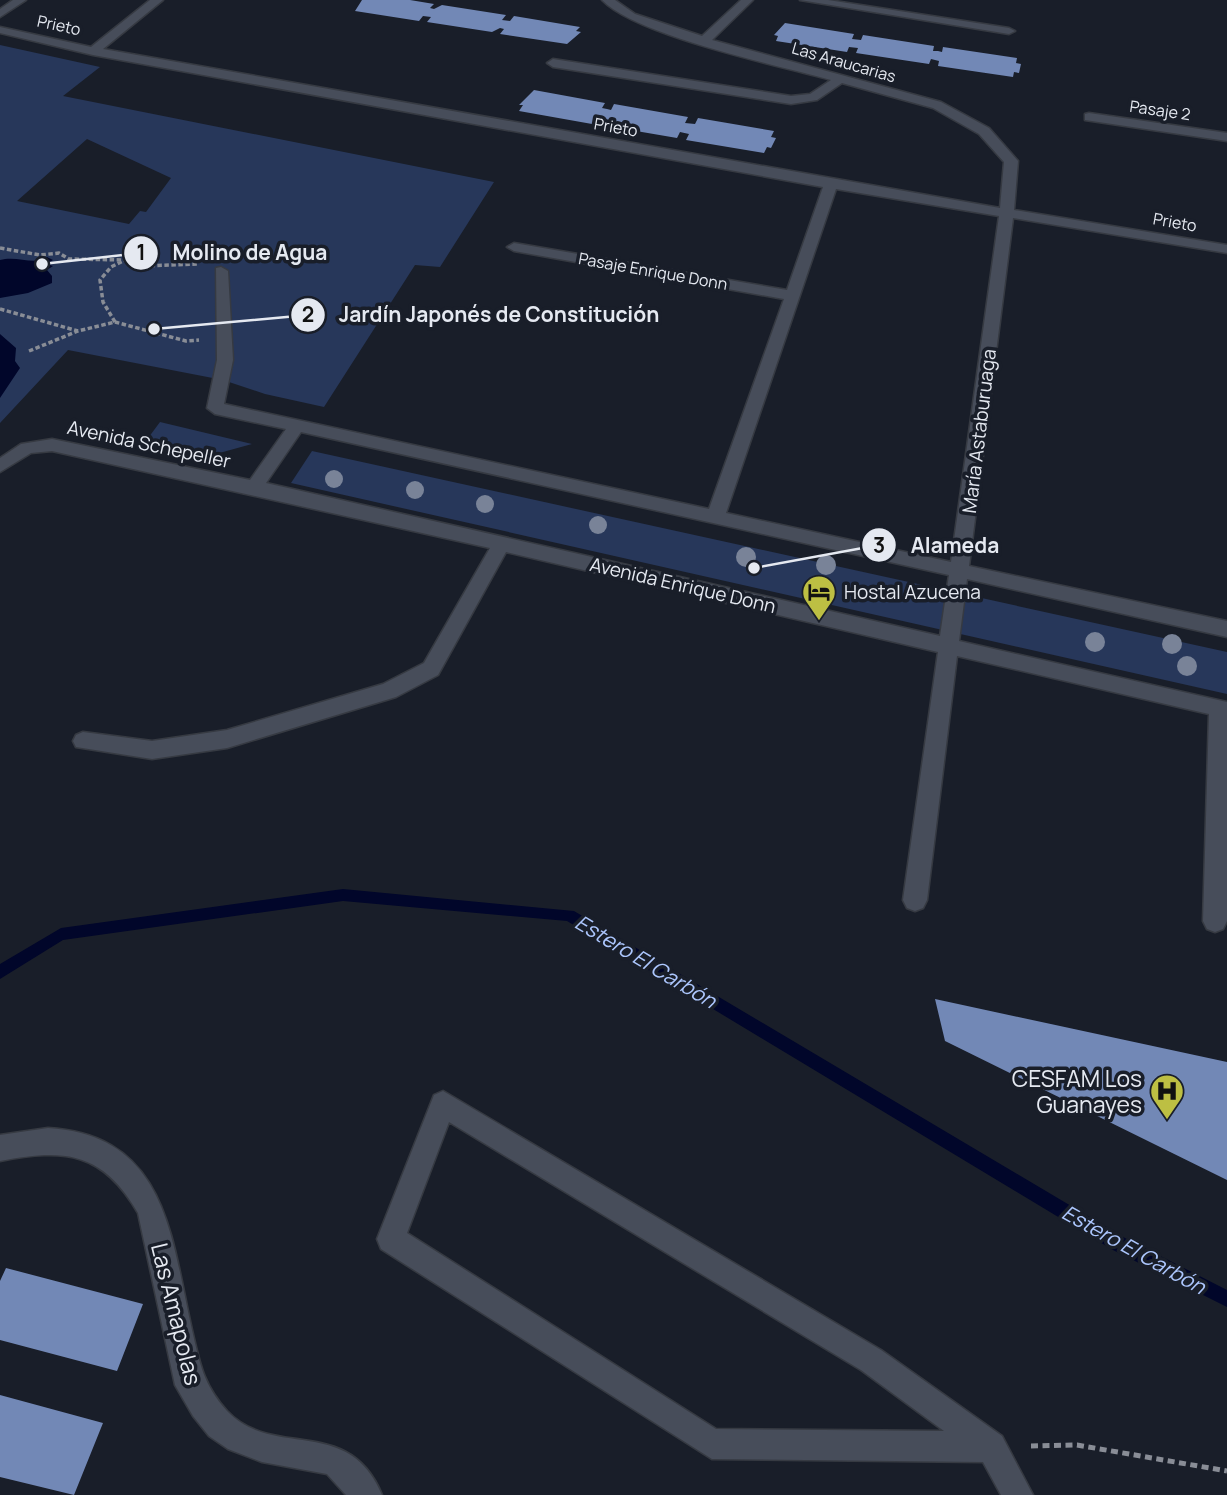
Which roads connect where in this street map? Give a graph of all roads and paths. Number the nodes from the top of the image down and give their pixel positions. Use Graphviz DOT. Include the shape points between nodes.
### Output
graph roads {
  1 [pos="20,0"];
  2 [pos="157,0"];
  3 [pos="608,0"];
  4 [pos="747,0"];
  5 [pos="806,0"];
  6 [pos="0,14"];
  7 [pos="0,30"];
  8 [pos="1009,31"];
  9 [pos="704,41"];
  10 [pos="93,51"];
  11 [pos="553,63"];
  12 [pos="843,77"];
  13 [pos="1088,117"];
  14 [pos="1227,137"];
  15 [pos="831,184"];
  16 [pos="1007,211"];
  17 [pos="514,247"];
  18 [pos="0,248"];
  19 [pos="1227,249"];
  20 [pos="125,260"];
  21 [pos="202,268"];
  22 [pos="221,271"];
  23 [pos="793,296"];
  24 [pos="0,309"];
  25 [pos="115,322"];
  26 [pos="78,331"];
  27 [pos="224,339"];
  28 [pos="29,351"];
  29 [pos="298,424"];
  30 [pos="0,466"];
  31 [pos="254,487"];
  32 [pos="716,516"];
  33 [pos="502,543"];
  34 [pos="961,570"];
  35 [pos="1227,629"];
  36 [pos="948,646"];
  37 [pos="1223,709"];
  38 [pos="83,741"];
  39 [pos="915,900"];
  40 [pos="1215,921"];
  41 [pos="0,1148"];
  42 [pos="991,1447"];
  43 [pos="1227,1471"];
  44 [pos="367,1495"];
  45 [pos="1018,1495"];
  1 -- 6 [label="street"];
  2 -- 10 [label="street"];
  3 -- 9 [label="street, Las Araucarias" via="631,16"];
  4 -- 9 [label="street"];
  5 -- 8 [label="street"];
  7 -- 10 [label="street, Prieto"];
  9 -- 12 [label="street, Las Araucarias"];
  10 -- 15 [label="street, Prieto"];
  11 -- 12 [label="street" via="790,100 813,97"];
  12 -- 16 [label="street, Las Araucarias" via="937,106 984,131 1011,161"];
  13 -- 14 [label="street, Pasaje 2"];
  15 -- 16 [label="street, Prieto"];
  15 -- 23 [label="street"];
  16 -- 19 [label="street, Prieto"];
  16 -- 34 [label="street, María Astaburuaga"];
  17 -- 23 [label="street, Pasaje Enrique Donn"];
  18 -- 20 [label="path" via="40,256 59,253 69,259"];
  20 -- 21 [label="path" via="139,266 194,262"];
  20 -- 25 [label="path" via="100,280 103,302"];
  22 -- 27 [label="street"];
  23 -- 32 [label="street"];
  24 -- 26 [label="path"];
  25 -- 26 [label="path"];
  25 -- 27 [label="path" via="186,341"];
  26 -- 28 [label="path"];
  27 -- 29 [label="street" via="223,380 215,408"];
  29 -- 31 [label="street"];
  29 -- 32 [label="street"];
  30 -- 31 [label="street, Avenida Schepeller" via="27,448 52,445"];
  31 -- 33 [label="street, Avenida Enrique Donn"];
  32 -- 34 [label="street"];
  33 -- 36 [label="street, Avenida Enrique Donn"];
  33 -- 38 [label="street" via="431,669 389,691 228,739 152,750"];
  34 -- 35 [label="street"];
  34 -- 36 [label="street, María Astaburuaga"];
  36 -- 37 [label="street, Avenida Enrique Donn"];
  36 -- 39 [label="street, María Astaburuaga"];
  37 -- 40 [label="street"];
  41 -- 44 [label="street, Las Amapolas" via="68,1140 95,1148 118,1162 138,1182 151,1209 190,1385 203,1406 220,1425 261,1447 335,1460"];
  42 -- 42 [label="street" via="871,1360 443,1104 391,1239 712,1444"];
  42 -- 43 [label="path" via="1077,1445"];
  42 -- 45 [label="street"];
}
